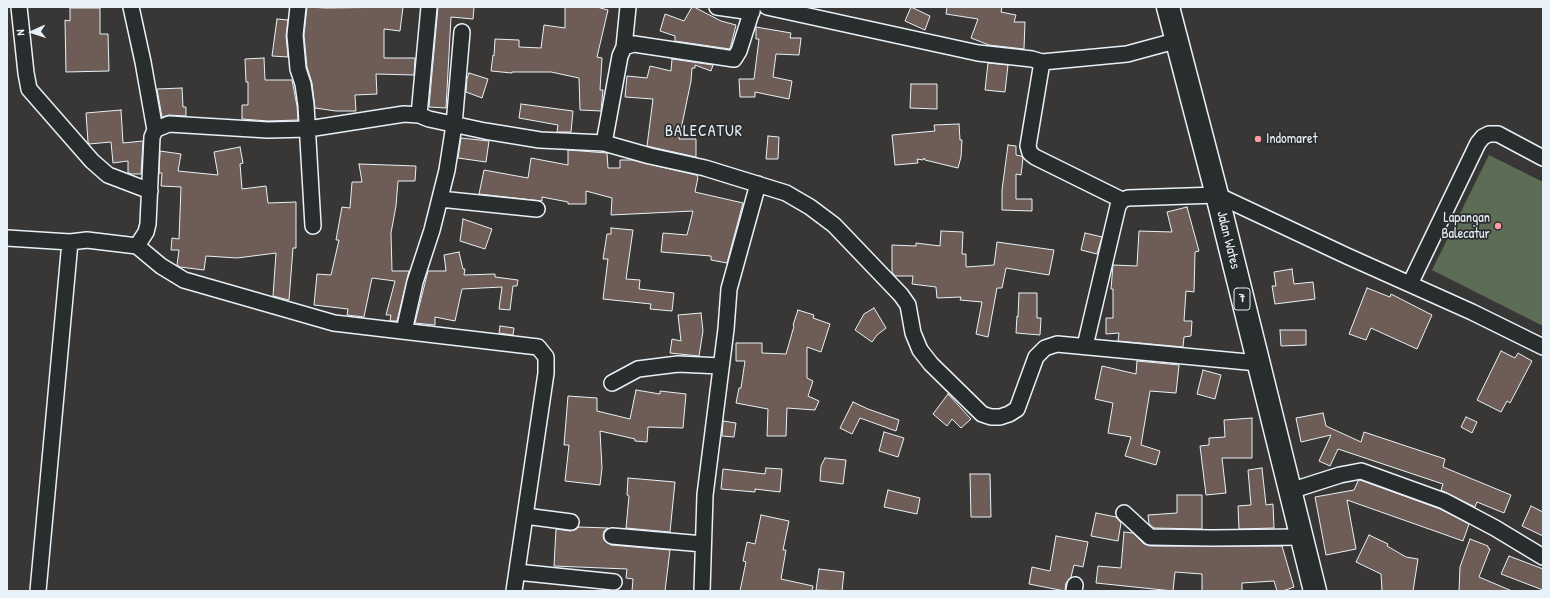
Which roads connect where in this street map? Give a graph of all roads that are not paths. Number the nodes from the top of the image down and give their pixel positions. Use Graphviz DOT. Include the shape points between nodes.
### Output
graph roads {
  1 [pos="19,7"];
  2 [pos="131,7"];
  3 [pos="298,7"];
  4 [pos="429,7"];
  5 [pos="628,7"];
  6 [pos="717,7"];
  7 [pos="767,7"];
  8 [pos="1168,7"];
  9 [pos="752,10"];
  10 [pos="462,32"];
  11 [pos="1176,40"];
  12 [pos="624,47"];
  13 [pos="1042,62"];
  14 [pos="419,115"];
  15 [pos="454,125"];
  16 [pos="308,128"];
  17 [pos="155,130"];
  18 [pos="604,143"];
  19 [pos="1543,158"];
  20 [pos="758,184"];
  21 [pos="150,191"];
  22 [pos="1217,195"];
  23 [pos="440,199"];
  24 [pos="1122,200"];
  25 [pos="537,209"];
  26 [pos="313,226"];
  27 [pos="7,238"];
  28 [pos="70,242"];
  29 [pos="137,246"];
  30 [pos="1410,284"];
  31 [pos="404,331"];
  32 [pos="1085,346"];
  33 [pos="1543,347"];
  34 [pos="1258,363"];
  35 [pos="721,366"];
  36 [pos="612,383"];
  37 [pos="1290,491"];
  38 [pos="1124,513"];
  39 [pos="525,516"];
  40 [pos="571,522"];
  41 [pos="612,536"];
  42 [pos="1301,537"];
  43 [pos="703,544"];
  44 [pos="1543,558"];
  45 [pos="517,572"];
  46 [pos="614,582"];
  47 [pos="38,591"];
  48 [pos="514,591"];
  49 [pos="702,591"];
  50 [pos="1315,591"];
  1 -- 21 [label="street" via="30,89 92,161 108,175"];
  2 -- 17 [label="street"];
  3 -- 16 [label="street" via="298,69 304,84"];
  4 -- 14 [label="street"];
  5 -- 12 [label="street"];
  6 -- 9 [label="street"];
  7 -- 13 [label="street" via="978,53"];
  8 -- 11 [label="highway, Jalan Wates / 7"];
  9 -- 12 [label="street" via="739,51 731,59 634,44"];
  10 -- 15 [label="street"];
  11 -- 13 [label="street" via="1127,54"];
  11 -- 22 [label="highway, Jalan Wates / 7"];
  12 -- 18 [label="street" via="620,56"];
  13 -- 24 [label="street" via="1028,146 1030,153"];
  14 -- 15 [label="street" via="429,120"];
  14 -- 16 [label="street" via="384,116"];
  15 -- 18 [label="street" via="540,140"];
  15 -- 23 [label="street"];
  16 -- 17 [label="street" via="268,130 169,124"];
  16 -- 26 [label="street"];
  17 -- 21 [label="street" via="152,137"];
  18 -- 20 [label="street"];
  19 -- 30 [label="street" via="1498,134 1483,137"];
  20 -- 32 [label="street" via="786,193 834,225 901,295 908,305 913,334 920,350 982,414 1000,417 1017,409 1036,357 1045,348 1057,344"];
  20 -- 35 [label="street" via="729,289"];
  21 -- 29 [label="street" via="148,224"];
  22 -- 24 [label="street"];
  22 -- 30 [label="street"];
  22 -- 34 [label="highway, Jalan Wates / 7"];
  23 -- 25 [label="street"];
  23 -- 31 [label="street" via="415,282"];
  24 -- 32 [label="street" via="1118,206"];
  27 -- 28 [label="street"];
  28 -- 29 [label="street" via="87,240"];
  28 -- 47 [label="street"];
  29 -- 31 [label="street" via="161,266 184,280 334,322"];
  30 -- 33 [label="street"];
  31 -- 39 [label="street" via="538,348 546,357 546,373"];
  32 -- 34 [label="street"];
  34 -- 37 [label="highway, Jalan Wates / 7"];
  35 -- 36 [label="street" via="678,364 638,369"];
  35 -- 43 [label="street" via="705,494"];
  37 -- 42 [label="highway, Jalan Wates / 7"];
  37 -- 44 [label="street" via="1345,473 1361,471 1444,501 1495,528"];
  38 -- 42 [label="street" via="1150,536"];
  39 -- 40 [label="street"];
  39 -- 45 [label="street"];
  41 -- 43 [label="street"];
  42 -- 50 [label="highway, Jalan Wates / 7"];
  43 -- 49 [label="street"];
  45 -- 46 [label="street"];
  45 -- 48 [label="street"];
}
